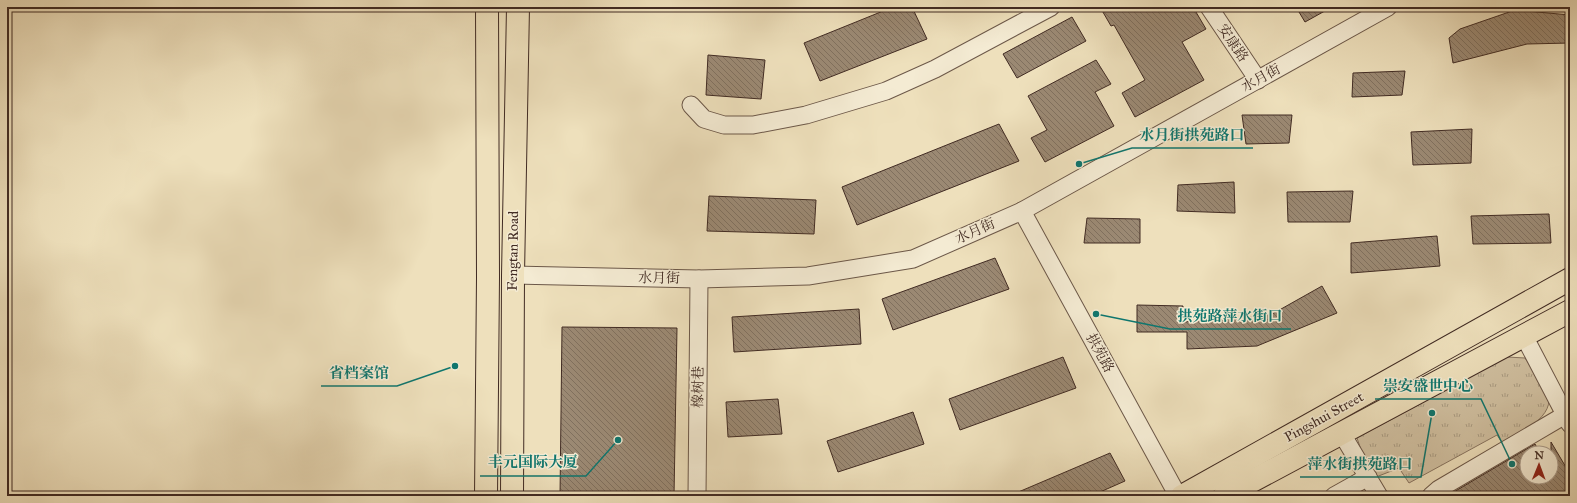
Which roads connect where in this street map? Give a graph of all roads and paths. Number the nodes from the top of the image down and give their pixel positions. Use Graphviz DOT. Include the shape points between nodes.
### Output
graph roads {
  1 [pos="487,7"];
  2 [pos="518,7"];
  3 [pos="1050,7"];
  4 [pos="1209,7"];
  5 [pos="1388,7"];
  6 [pos="1258,80"];
  7 [pos="691,105"];
  8 [pos="1022,211"];
  9 [pos="513,275"];
  10 [pos="699,279"];
  11 [pos="1570,279"];
  12 [pos="1570,311"];
  13 [pos="1524,336"];
  14 [pos="1568,420"];
  15 [pos="1342,434"];
  16 [pos="1368,477"];
  17 [pos="486,496"];
  18 [pos="512,496"];
  19 [pos="697,496"];
  20 [pos="1178,496"];
  21 [pos="1182,496"];
  22 [pos="1224,496"];
  23 [pos="1334,496"];
  24 [pos="1379,496"];
  25 [pos="1431,496"];
  1 -- 17 [label="main road, Fengtan Road"];
  2 -- 9 [label="main road, Fengtan Road"];
  3 -- 7 [label="street" via="935,69 886,91 806,116 753,125 724,125 704,119"];
  4 -- 6 [label="street, 安康路"];
  5 -- 6 [label="street, 水月街"];
  6 -- 8 [label="street, 水月街"];
  8 -- 10 [label="street, 水月街" via="913,259 808,276"];
  8 -- 20 [label="street, 拱苑路"];
  9 -- 10 [label="street, 水月街"];
  9 -- 18 [label="main road, Fengtan Road"];
  10 -- 19 [label="street, 橡树巷"];
  11 -- 21 [label="main road, Pingshui Street"];
  12 -- 13 [label="main road, Pingshui Street"];
  13 -- 14 [label="street"];
  13 -- 22 [label="main road, Pingshui Street"];
  14 -- 25 [label="street" via="1439,489"];
  15 -- 16 [label="street"];
  16 -- 23 [label="street"];
  16 -- 24 [label="street"];
}
